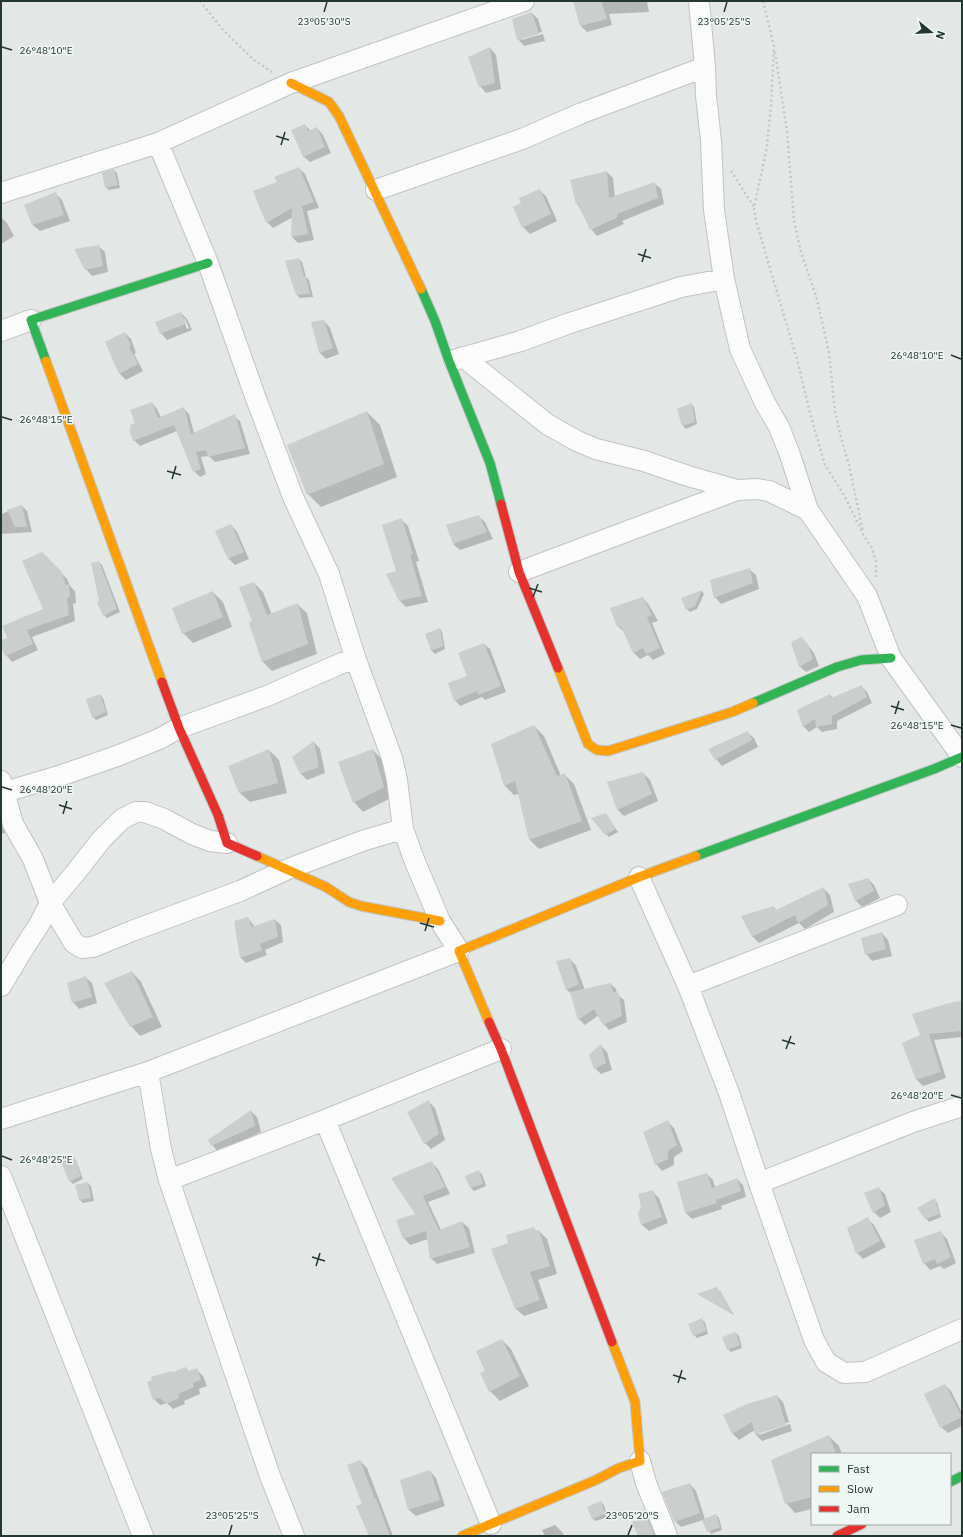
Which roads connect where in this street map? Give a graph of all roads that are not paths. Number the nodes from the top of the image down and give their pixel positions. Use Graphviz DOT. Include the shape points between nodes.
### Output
graph roads {
  1 [pos="524,1"];
  2 [pos="699,1"];
  3 [pos="705,66"];
  4 [pos="291,84"];
  5 [pos="158,142"];
  6 [pos="376,190"];
  7 [pos="1,194"];
  8 [pos="208,262"];
  9 [pos="724,279"];
  10 [pos="31,320"];
  11 [pos="1,331"];
  12 [pos="456,359"];
  13 [pos="737,490"];
  14 [pos="808,510"];
  15 [pos="519,572"];
  16 [pos="890,658"];
  17 [pos="356,660"];
  18 [pos="179,728"];
  19 [pos="962,757"];
  20 [pos="3,786"];
  21 [pos="403,829"];
  22 [pos="227,843"];
  23 [pos="288,869"];
  24 [pos="639,878"];
  25 [pos="50,903"];
  26 [pos="897,905"];
  27 [pos="440,921"];
  28 [pos="459,951"];
  29 [pos="1,986"];
  30 [pos="688,986"];
  31 [pos="501,1049"];
  32 [pos="148,1072"];
  33 [pos="962,1106"];
  34 [pos="1,1119"];
  35 [pos="325,1120"];
  36 [pos="1,1176"];
  37 [pos="169,1180"];
  38 [pos="759,1184"];
  39 [pos="962,1329"];
  40 [pos="640,1461"];
  41 [pos="962,1476"];
  42 [pos="951,1482"];
  43 [pos="491,1524"];
  44 [pos="860,1525"];
  45 [pos="143,1536"];
  46 [pos="294,1536"];
  47 [pos="462,1536"];
  48 [pos="667,1536"];
  49 [pos="837,1536"];
  1 -- 4 [label="street"];
  2 -- 3 [label="street"];
  3 -- 6 [label="street" via="522,139"];
  3 -- 9 [label="street" via="714,210"];
  4 -- 5 [label="street"];
  4 -- 6 [label="street" via="329,102 339,116"];
  5 -- 7 [label="street"];
  5 -- 8 [label="street"];
  6 -- 12 [label="street" via="435,321"];
  8 -- 10 [label="street"];
  8 -- 17 [label="street" via="293,497 329,574"];
  9 -- 12 [label="street" via="681,287 521,341"];
  9 -- 14 [label="street" via="740,349 779,427"];
  10 -- 11 [label="street"];
  10 -- 18 [label="street"];
  12 -- 13 [label="street" via="546,424 577,442"];
  12 -- 15 [label="street" via="490,463"];
  13 -- 14 [label="street" via="757,489 769,492"];
  13 -- 15 [label="street"];
  14 -- 16 [label="street" via="867,596"];
  15 -- 16 [label="street" via="588,744 597,750 608,751 732,712 836,667 861,660"];
  16 -- 19 [label="street"];
  17 -- 18 [label="street" via="342,663 267,696"];
  17 -- 21 [label="street" via="392,758"];
  18 -- 20 [label="street" via="117,756 62,775"];
  18 -- 22 [label="street" via="218,816"];
  19 -- 24 [label="street"];
  20 -- 25 [label="street" via="13,824 33,859"];
  21 -- 23 [label="street" via="365,840"];
  21 -- 27 [label="street"];
  22 -- 23 [label="street"];
  22 -- 25 [label="street" via="210,841 164,819 145,812 136,812 122,819 101,840"];
  23 -- 25 [label="street" via="240,891 93,947 82,948 74,943"];
  23 -- 27 [label="street" via="326,887 349,902"];
  24 -- 28 [label="street"];
  24 -- 30 [label="street"];
  25 -- 29 [label="street"];
  26 -- 30 [label="street"];
  27 -- 28 [label="street"];
  28 -- 31 [label="street"];
  28 -- 32 [label="street"];
  30 -- 38 [label="street" via="729,1093"];
  31 -- 35 [label="street"];
  31 -- 40 [label="street" via="635,1402"];
  32 -- 34 [label="street"];
  32 -- 37 [label="street"];
  33 -- 38 [label="street" via="913,1122"];
  35 -- 37 [label="street"];
  35 -- 43 [label="street"];
  36 -- 45 [label="street"];
  37 -- 46 [label="street" via="270,1476"];
  38 -- 39 [label="street" via="814,1340 826,1362 844,1372 865,1372"];
  40 -- 43 [label="street"];
  40 -- 48 [label="street"];
  41 -- 42 [label="street"];
  43 -- 47 [label="street"];
  44 -- 49 [label="street"];
}
